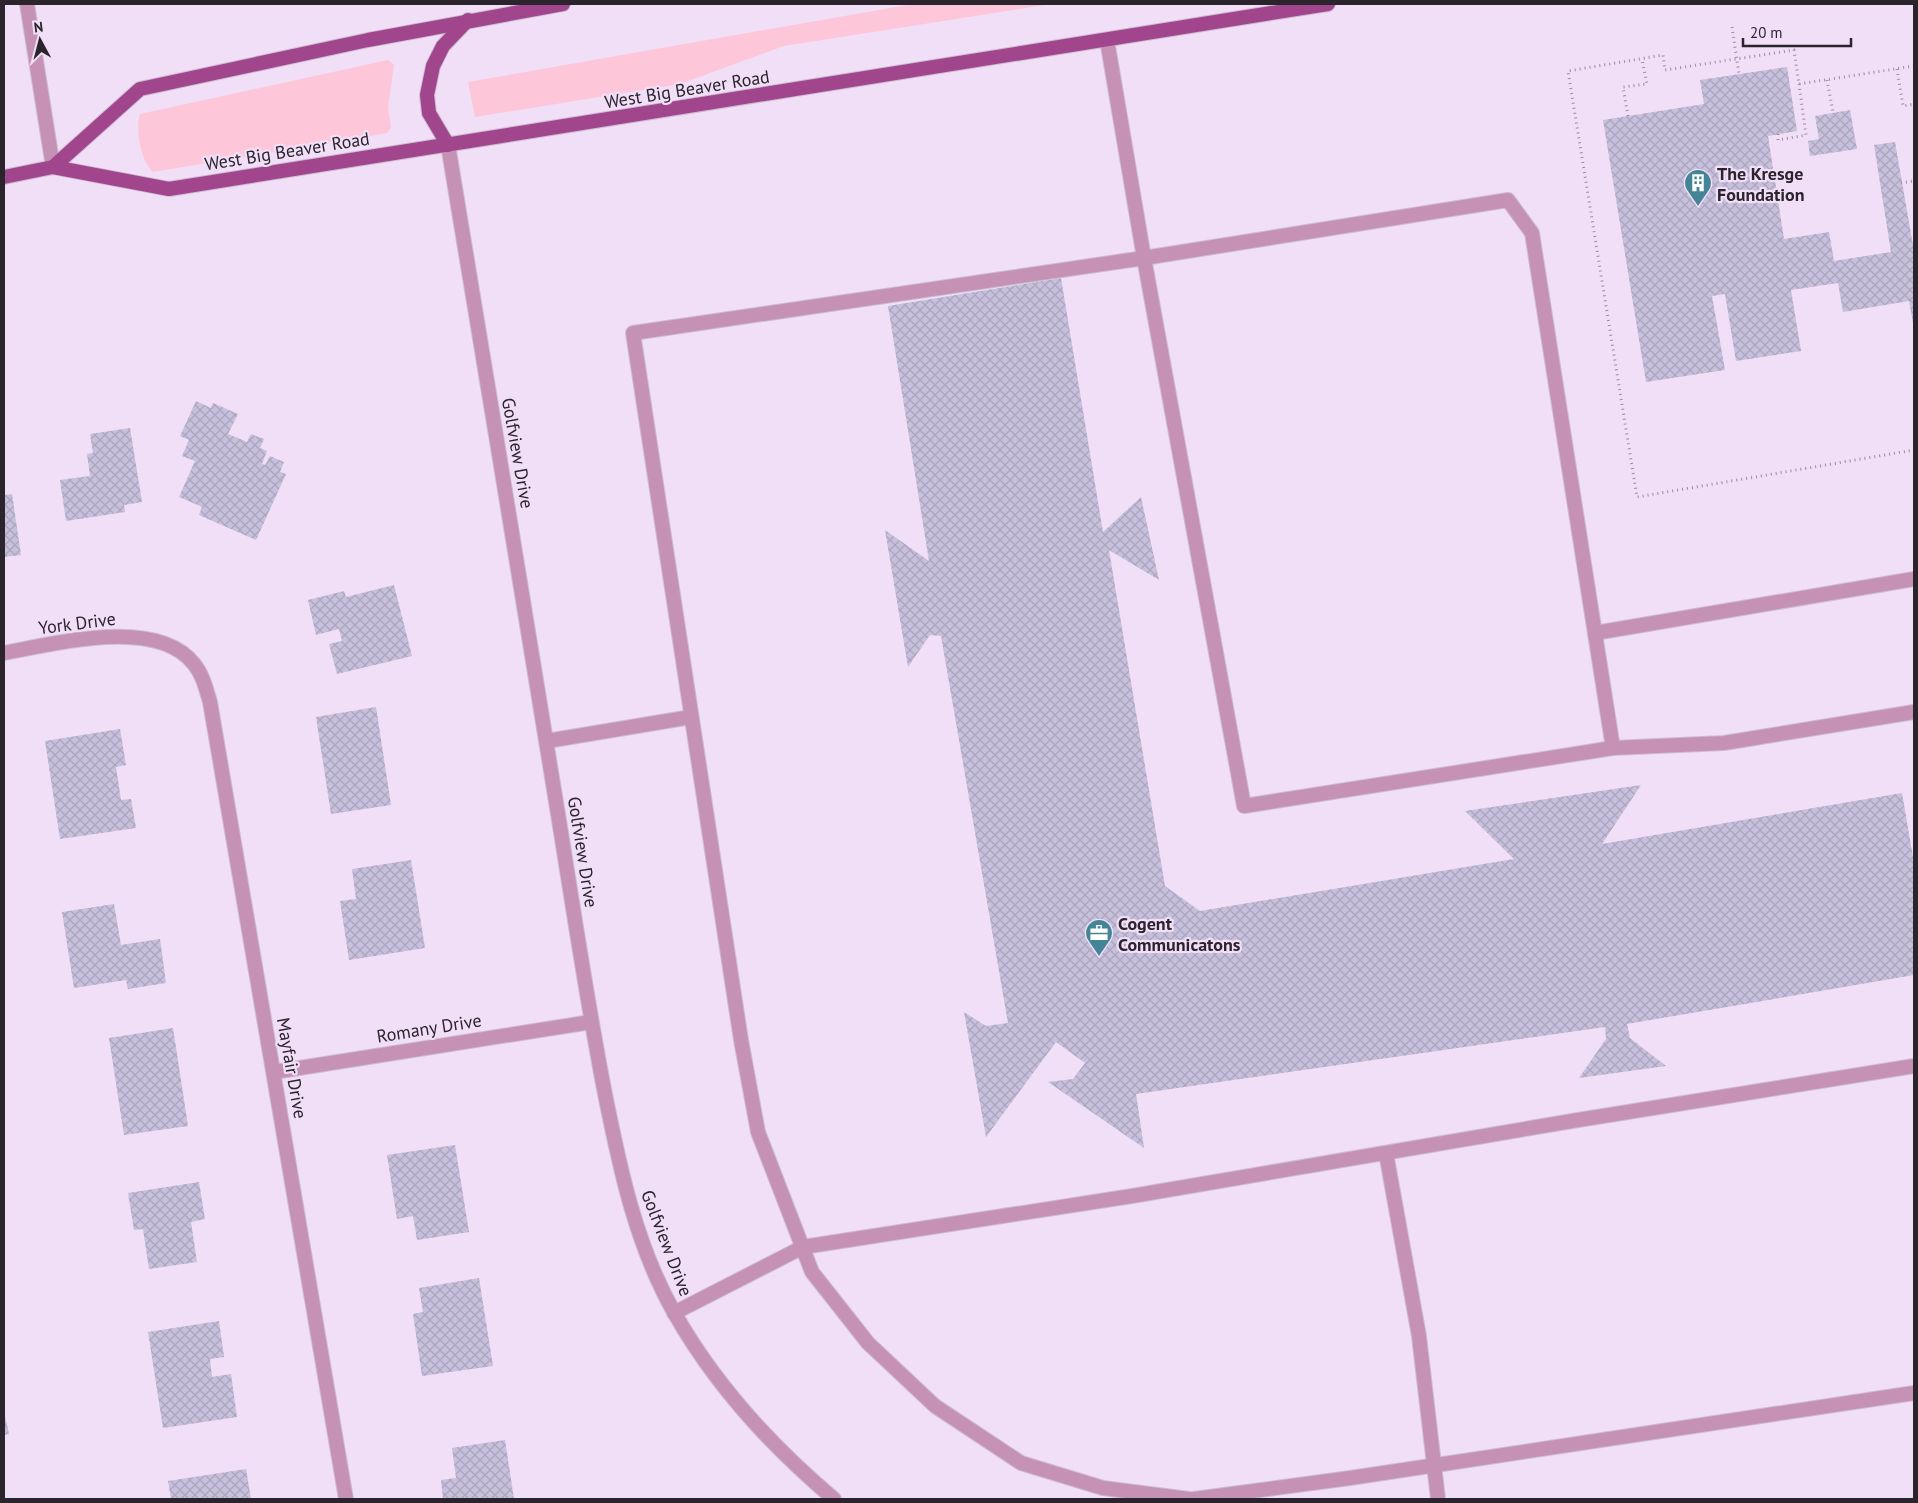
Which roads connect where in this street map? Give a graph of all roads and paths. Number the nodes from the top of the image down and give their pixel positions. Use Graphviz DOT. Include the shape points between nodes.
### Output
graph roads {
  1 [pos="27,4"];
  2 [pos="563,4"];
  3 [pos="1328,4"];
  4 [pos="468,20"];
  5 [pos="1732,27"];
  6 [pos="1107,40"];
  7 [pos="1642,59"];
  8 [pos="1737,60"];
  9 [pos="1914,66"];
  10 [pos="1897,69"];
  11 [pos="1739,74"];
  12 [pos="1827,80"];
  13 [pos="1799,84"];
  14 [pos="1914,104"];
  15 [pos="1832,112"];
  16 [pos="1628,116"];
  17 [pos="1778,134"];
  18 [pos="448,145"];
  19 [pos="53,167"];
  20 [pos="4,177"];
  21 [pos="1914,181"];
  22 [pos="1901,183"];
  23 [pos="1144,258"];
  24 [pos="1914,450"];
  25 [pos="1914,583"];
  26 [pos="1595,633"];
  27 [pos="182,652"];
  28 [pos="4,653"];
  29 [pos="1914,712"];
  30 [pos="691,717"];
  31 [pos="547,741"];
  32 [pos="1612,748"];
  33 [pos="591,1022"];
  34 [pos="1914,1066"];
  35 [pos="274,1072"];
  36 [pos="1386,1153"];
  37 [pos="802,1247"];
  38 [pos="674,1313"];
  39 [pos="1914,1393"];
  40 [pos="1432,1466"];
  41 [pos="346,1499"];
  42 [pos="834,1499"];
  43 [pos="1189,1499"];
  44 [pos="1194,1499"];
  45 [pos="1438,1499"];
  1 -- 19 [label="street"];
  2 -- 4 [label="main road"];
  3 -- 6 [label="main road, West Big Beaver Road"];
  4 -- 18 [label="main road" via="443,46 433,66 427,95 430,113"];
  4 -- 19 [label="main road" via="140,89"];
  5 -- 8 [label="path"];
  6 -- 18 [label="main road, West Big Beaver Road"];
  6 -- 23 [label="street"];
  7 -- 8 [label="path" via="1662,55 1665,70"];
  7 -- 16 [label="path" via="1646,84 1623,87"];
  7 -- 24 [label="path" via="1568,71 1637,497"];
  8 -- 11 [label="path"];
  8 -- 13 [label="path" via="1794,50"];
  9 -- 10 [label="path"];
  10 -- 12 [label="path"];
  10 -- 14 [label="path" via="1903,106"];
  12 -- 13 [label="path"];
  12 -- 15 [label="path"];
  13 -- 17 [label="path" via="1806,135 1778,140"];
  18 -- 19 [label="main road, West Big Beaver Road" via="170,189"];
  18 -- 31 [label="street, Golfview Drive"];
  19 -- 20 [label="main road, West Big Beaver Road"];
  21 -- 22 [label="path"];
  23 -- 26 [label="street" via="1508,200 1532,233"];
  23 -- 30 [label="street" via="633,333"];
  23 -- 32 [label="street" via="1244,806"];
  25 -- 26 [label="street"];
  26 -- 32 [label="street"];
  27 -- 28 [label="street, York Drive" via="148,639 123,635"];
  27 -- 35 [label="street, Mayfair Drive" via="201,675 210,702"];
  29 -- 32 [label="street" via="1724,744"];
  30 -- 31 [label="street"];
  30 -- 37 [label="street" via="758,1132"];
  31 -- 33 [label="street, Golfview Drive"];
  33 -- 35 [label="street, Romany Drive"];
  33 -- 38 [label="street, Golfview Drive" via="622,1178 644,1244"];
  34 -- 36 [label="street"];
  35 -- 41 [label="street, Mayfair Drive"];
  36 -- 37 [label="street"];
  36 -- 40 [label="street" via="1419,1336"];
  37 -- 38 [label="street"];
  37 -- 43 [label="street" via="812,1272 868,1343 935,1406 1021,1463 1103,1488"];
  38 -- 42 [label="street, Golfview Drive" via="723,1387 762,1434"];
  39 -- 40 [label="street"];
  40 -- 44 [label="street"];
  40 -- 45 [label="street"];
}
